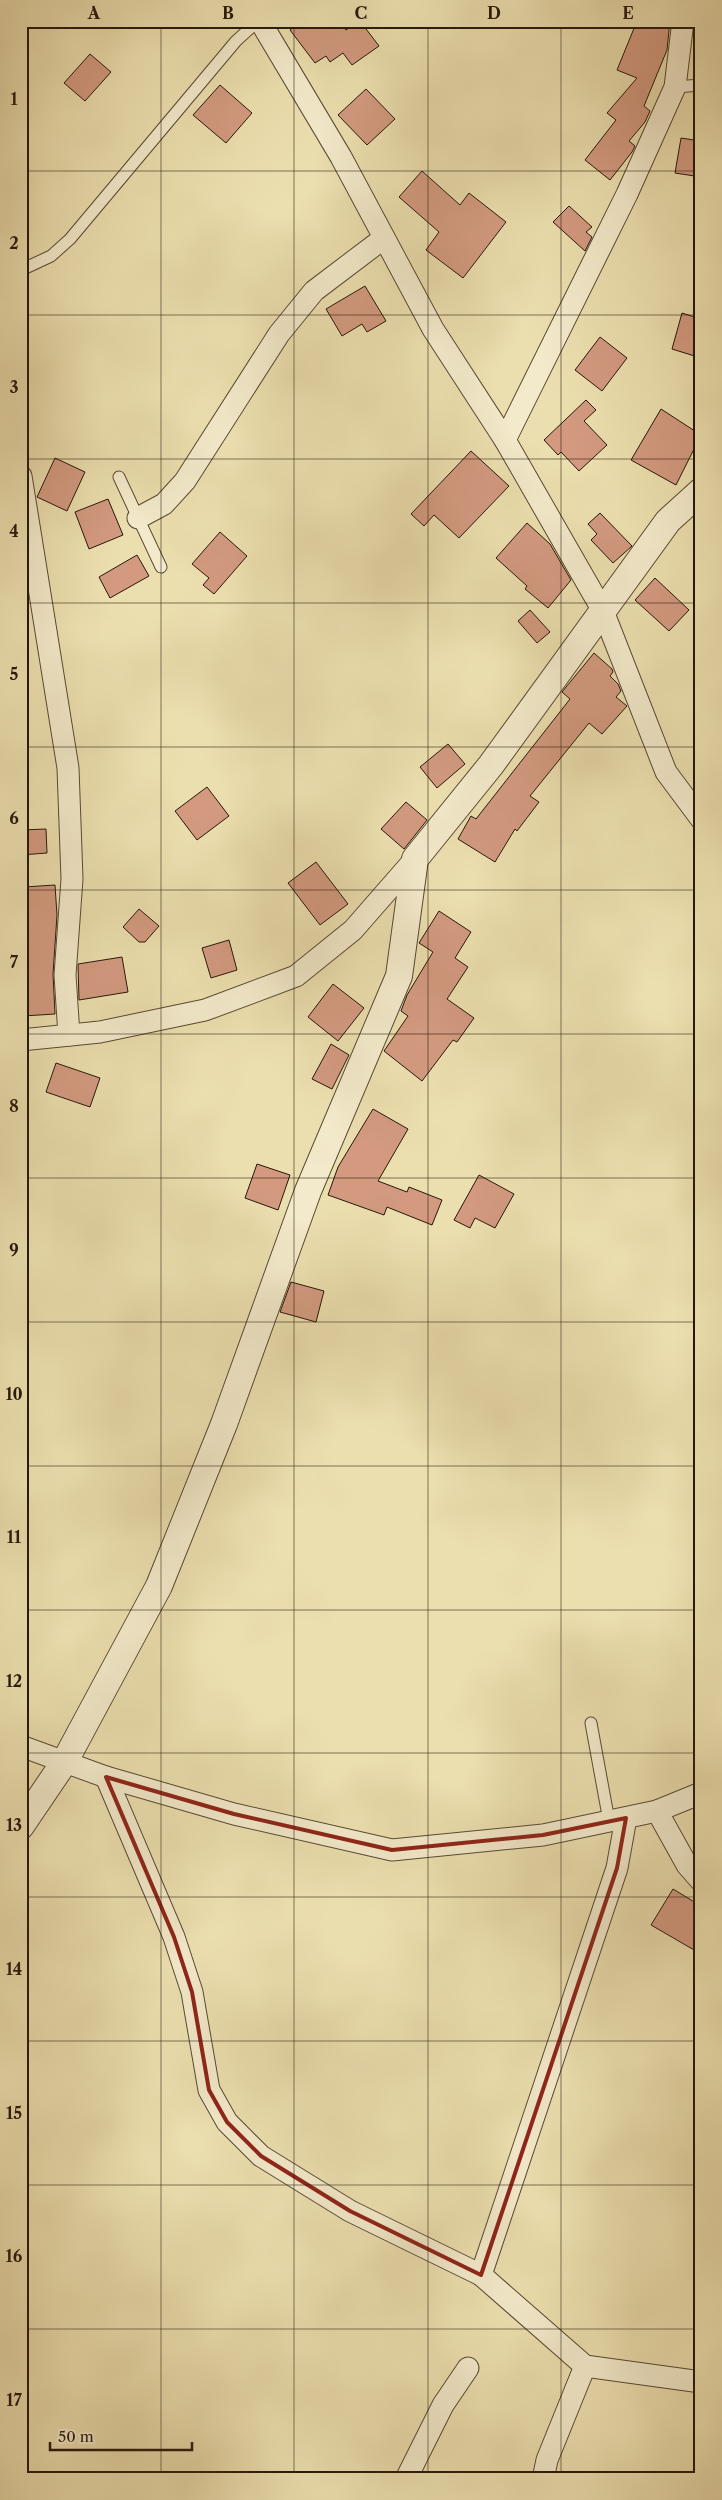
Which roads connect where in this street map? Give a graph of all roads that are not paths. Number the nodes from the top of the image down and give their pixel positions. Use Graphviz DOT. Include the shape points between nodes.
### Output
graph roads {
  1 [pos="259,21"];
  2 [pos="683,21"];
  3 [pos="701,85"];
  4 [pos="675,87"];
  5 [pos="384,238"];
  6 [pos="21,270"];
  7 [pos="505,440"];
  8 [pos="21,476"];
  9 [pos="118,477"];
  10 [pos="701,491"];
  11 [pos="138,518"];
  12 [pos="161,566"];
  13 [pos="603,611"];
  14 [pos="701,819"];
  15 [pos="415,859"];
  16 [pos="69,1035"];
  17 [pos="21,1040"];
  18 [pos="591,1723"];
  19 [pos="21,1746"];
  20 [pos="65,1761"];
  21 [pos="106,1777"];
  22 [pos="701,1793"];
  23 [pos="657,1811"];
  24 [pos="618,1820"];
  25 [pos="21,1826"];
  26 [pos="701,1882"];
  27 [pos="481,2275"];
  28 [pos="585,2366"];
  29 [pos="468,2368"];
  30 [pos="701,2382"];
  31 [pos="406,2479"];
  32 [pos="544,2479"];
  1 -- 5 [label="street"];
  1 -- 6 [label="lane" via="236,41 70,239 51,256"];
  2 -- 4 [label="street"];
  3 -- 4 [label="lane"];
  4 -- 7 [label="street" via="627,194"];
  5 -- 7 [label="street" via="433,328"];
  5 -- 11 [label="street" via="314,291 279,334 185,481 164,504"];
  7 -- 13 [label="street"];
  8 -- 16 [label="street" via="68,768 72,879 65,975"];
  9 -- 11 [label="lane"];
  10 -- 13 [label="street" via="668,521"];
  11 -- 12 [label="lane"];
  13 -- 14 [label="street" via="666,772"];
  13 -- 15 [label="street" via="491,766"];
  15 -- 16 [label="street" via="353,930 296,976 205,1010 100,1032"];
  15 -- 20 [label="street" via="399,976 308,1191 224,1424 159,1586"];
  16 -- 17 [label="street"];
  18 -- 24 [label="lane"];
  19 -- 20 [label="street"];
  20 -- 21 [label="street"];
  20 -- 25 [label="street"];
  21 -- 24 [label="street" via="234,1814 392,1850 544,1835"];
  21 -- 27 [label="street" via="174,1938 192,1992 209,2090 227,2122 261,2156 350,2211"];
  22 -- 23 [label="street"];
  23 -- 24 [label="street"];
  23 -- 26 [label="street" via="687,1866"];
  24 -- 27 [label="street" via="617,1868"];
  27 -- 28 [label="street"];
  28 -- 30 [label="street"];
  28 -- 32 [label="street" via="547,2460"];
  29 -- 31 [label="street" via="443,2405"];
}
